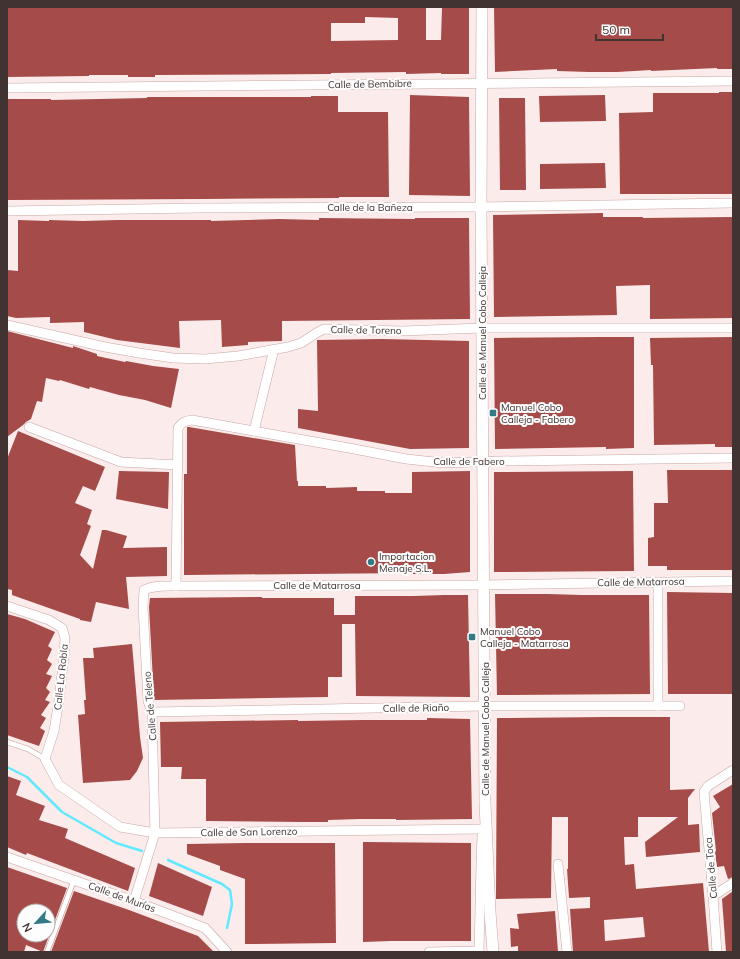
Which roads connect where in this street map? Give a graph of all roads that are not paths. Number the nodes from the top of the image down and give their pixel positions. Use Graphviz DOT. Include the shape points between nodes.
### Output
graph roads {
  1 [pos="482,7"];
  2 [pos="733,81"];
  3 [pos="482,83"];
  4 [pos="7,88"];
  5 [pos="733,203"];
  6 [pos="481,207"];
  7 [pos="7,211"];
  8 [pos="7,325"];
  9 [pos="482,328"];
  10 [pos="733,328"];
  11 [pos="274,349"];
  12 [pos="29,427"];
  13 [pos="254,431"];
  14 [pos="733,458"];
  15 [pos="482,461"];
  16 [pos="178,465"];
  17 [pos="733,581"];
  18 [pos="658,582"];
  19 [pos="484,585"];
  20 [pos="176,586"];
  21 [pos="7,606"];
  22 [pos="485,706"];
  23 [pos="658,706"];
  24 [pos="680,706"];
  25 [pos="152,712"];
  26 [pos="7,742"];
  27 [pos="45,759"];
  28 [pos="733,770"];
  29 [pos="485,803"];
  30 [pos="482,828"];
  31 [pos="155,833"];
  32 [pos="7,856"];
  33 [pos="558,864"];
  34 [pos="74,880"];
  35 [pos="733,883"];
  36 [pos="713,896"];
  37 [pos="134,902"];
  38 [pos="479,951"];
  39 [pos="47,952"];
  40 [pos="228,952"];
  41 [pos="429,952"];
  42 [pos="493,952"];
  43 [pos="567,952"];
  44 [pos="717,952"];
  1 -- 3 [label="street, Calle de Manuel Cobo Calleja"];
  2 -- 3 [label="street, Calle de Bembibre"];
  3 -- 4 [label="street, Calle de Bembibre"];
  3 -- 6 [label="street, Calle de Manuel Cobo Calleja"];
  5 -- 6 [label="street, Calle de la Bañeza"];
  6 -- 7 [label="street, Calle de la Bañeza"];
  6 -- 9 [label="street, Calle de Manuel Cobo Calleja"];
  8 -- 11 [label="street, Calle de Toreno" via="105,347 173,358 238,356"];
  9 -- 10 [label="street, Calle de Toreno"];
  9 -- 11 [label="street, Calle de Toreno" via="402,331 324,329 301,343"];
  9 -- 15 [label="street, Calle de Manuel Cobo Calleja"];
  11 -- 13 [label="street"];
  12 -- 16 [label="street" via="121,462"];
  13 -- 15 [label="street, Calle de Fabero" via="406,459 444,463"];
  13 -- 16 [label="street, Calle de Fabero" via="185,420 178,428"];
  14 -- 15 [label="street, Calle de Fabero"];
  15 -- 19 [label="street, Calle de Manuel Cobo Calleja"];
  16 -- 20 [label="street"];
  17 -- 18 [label="street, Calle de Matarrosa"];
  18 -- 19 [label="street, Calle de Matarrosa"];
  18 -- 23 [label="street"];
  19 -- 20 [label="street, Calle de Matarrosa"];
  19 -- 22 [label="street, Calle de Manuel Cobo Calleja"];
  20 -- 25 [label="street, Calle de Teleno" via="155,586 144,590 148,701"];
  21 -- 27 [label="street, Calle La Robla" via="49,620 62,628 65,638 54,731"];
  22 -- 23 [label="street, Calle de Riaño"];
  22 -- 25 [label="street, Calle de Riaño"];
  22 -- 29 [label="street, Calle de Manuel Cobo Calleja"];
  23 -- 24 [label="street, Calle de Riaño"];
  25 -- 31 [label="street, Calle de Teleno"];
  26 -- 27 [label="lane" via="28,749"];
  27 -- 31 [label="street, Calle de San Lorenzo" via="59,785 114,823 120,827"];
  28 -- 36 [label="street, Calle de Toca" via="708,786 704,792"];
  29 -- 30 [label="street, Calle de Manuel Cobo Calleja"];
  29 -- 42 [label="street, Calle de Manuel Cobo Calleja"];
  30 -- 31 [label="street, Calle de San Lorenzo"];
  30 -- 38 [label="street, Calle de Manuel Cobo Calleja"];
  31 -- 37 [label="street, Calle de Teleno"];
  32 -- 34 [label="street, Calle de Murías"];
  33 -- 43 [label="street"];
  34 -- 37 [label="street, Calle de Murías"];
  34 -- 39 [label="lane"];
  35 -- 36 [label="street"];
  36 -- 44 [label="street, Calle de Toca"];
  37 -- 40 [label="street, Calle de Murías" via="205,928"];
  38 -- 41 [label="street"];
}
